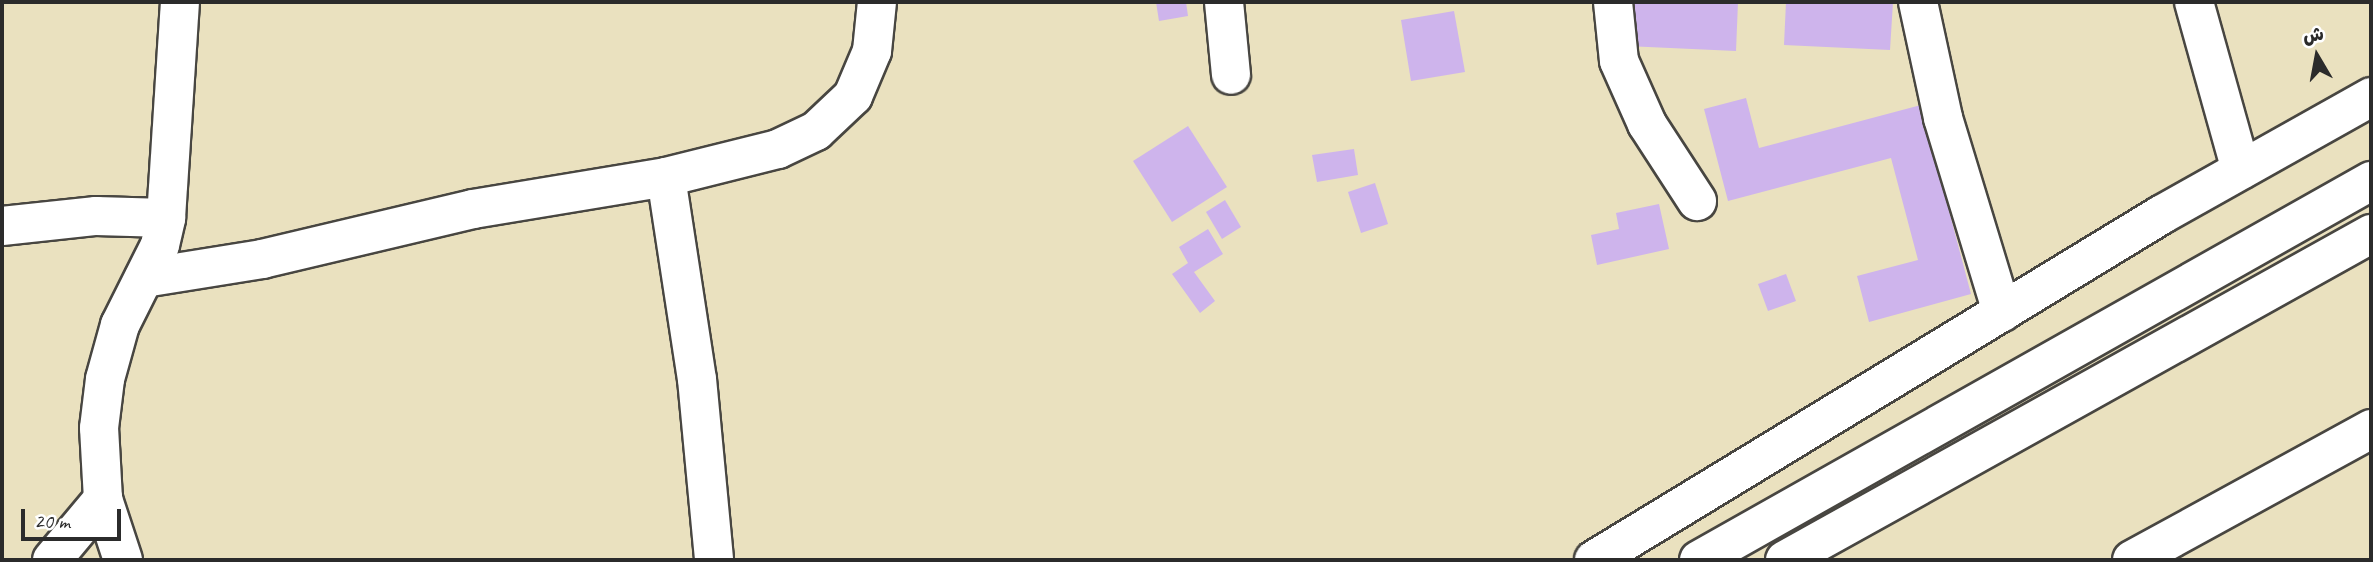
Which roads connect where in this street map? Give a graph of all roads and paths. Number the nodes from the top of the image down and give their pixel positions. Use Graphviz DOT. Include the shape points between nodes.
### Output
graph roads {
  1 [pos="180,2"];
  2 [pos="877,2"];
  3 [pos="1224,2"];
  4 [pos="1613,2"];
  5 [pos="1918,2"];
  6 [pos="2194,2"];
  7 [pos="1231,75"];
  8 [pos="2371,97"];
  9 [pos="2241,170"];
  10 [pos="666,177"];
  11 [pos="2371,181"];
  12 [pos="1697,201"];
  13 [pos="166,218"];
  14 [pos="2,226"];
  15 [pos="2371,234"];
  16 [pos="144,278"];
  17 [pos="2002,312"];
  18 [pos="2371,429"];
  19 [pos="103,499"];
  20 [pos="52,560"];
  21 [pos="122,560"];
  22 [pos="713,560"];
  23 [pos="1594,560"];
  24 [pos="1699,560"];
  25 [pos="1785,560"];
  26 [pos="2132,560"];
  1 -- 13 [label="street"];
  2 -- 10 [label="street" via="872,51 859,85 842,109 816,131 778,149"];
  3 -- 7 [label="street"];
  4 -- 12 [label="street" via="1619,61 1647,124"];
  5 -- 17 [label="street" via="1943,118"];
  6 -- 9 [label="street"];
  8 -- 9 [label="street"];
  9 -- 17 [label="street"];
  10 -- 16 [label="street" via="473,209 262,259"];
  10 -- 22 [label="street" via="697,379"];
  11 -- 24 [label="street"];
  13 -- 14 [label="street" via="96,216"];
  13 -- 16 [label="street"];
  15 -- 25 [label="street"];
  16 -- 19 [label="street" via="120,325 106,379 99,428"];
  17 -- 23 [label="street"];
  18 -- 26 [label="street"];
  19 -- 20 [label="street"];
  19 -- 21 [label="street"];
}
